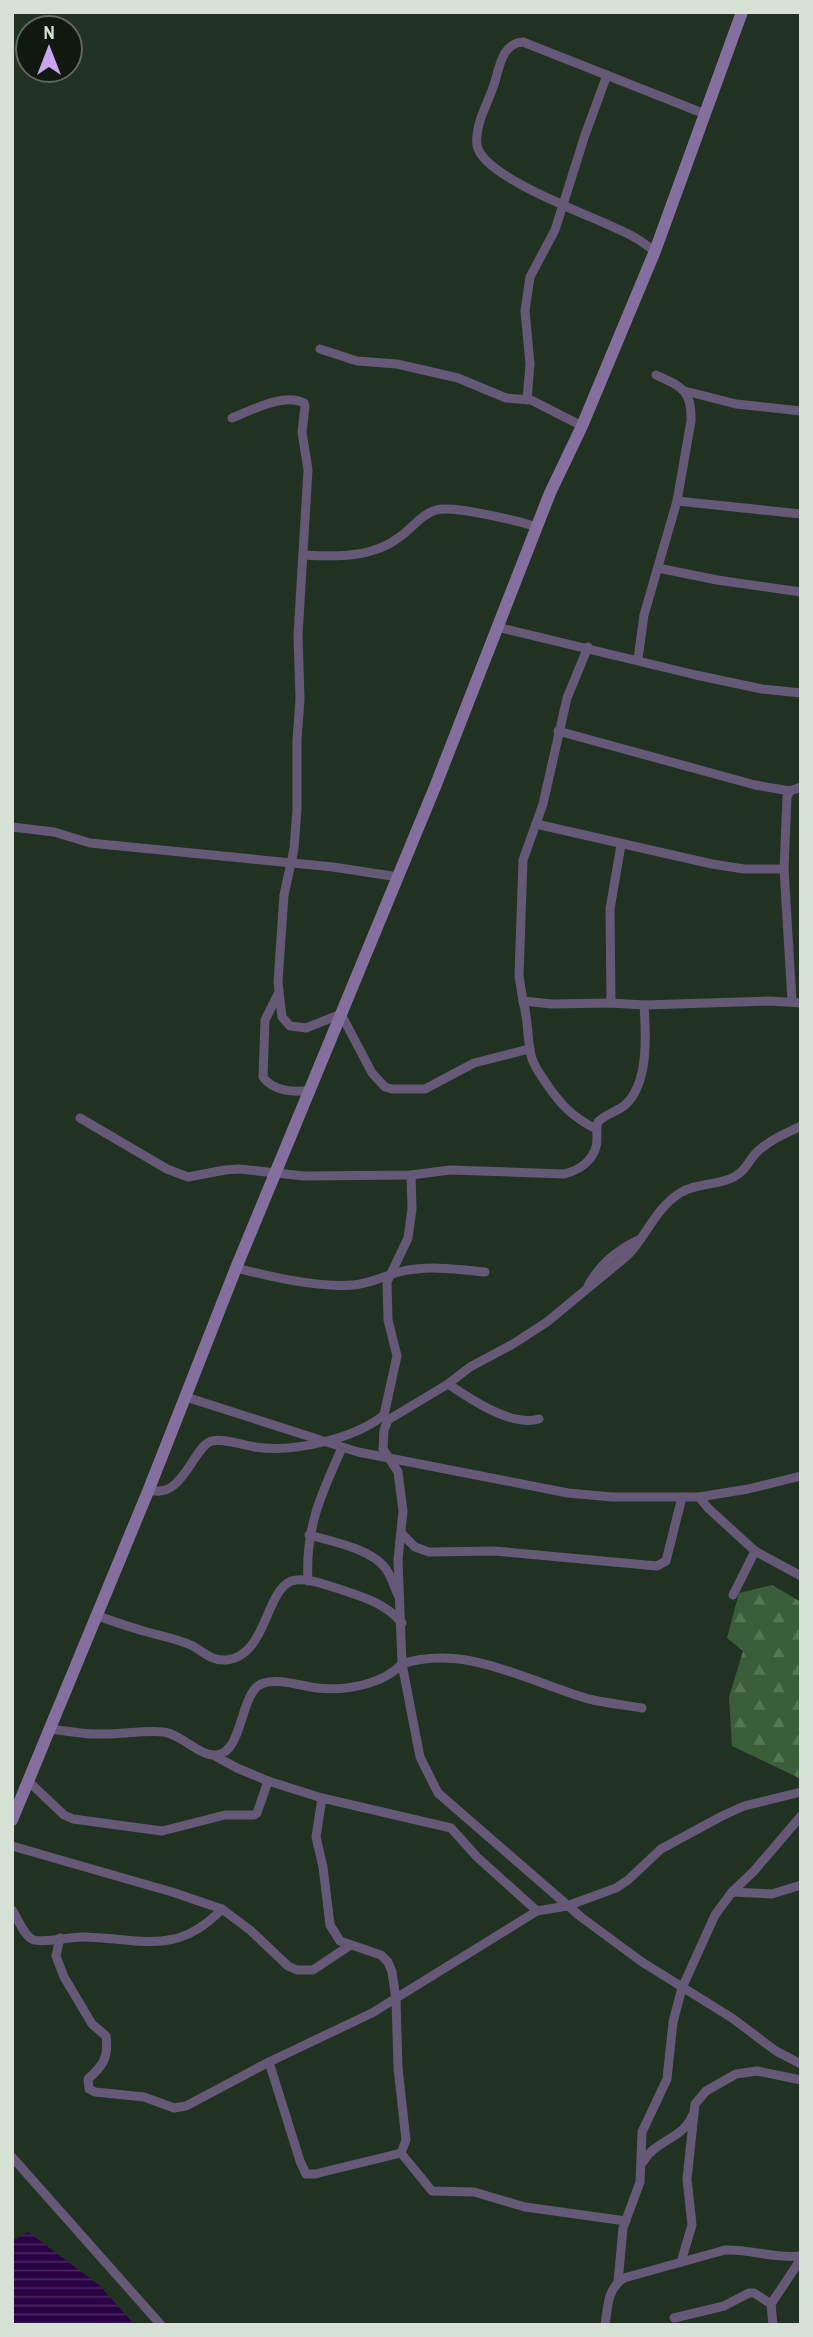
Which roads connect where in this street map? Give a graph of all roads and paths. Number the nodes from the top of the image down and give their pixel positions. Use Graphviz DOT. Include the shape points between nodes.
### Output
graph roads {
  1 [pos="741,12"];
  2 [pos="607,75"];
  3 [pos="705,114"];
  4 [pos="564,205"];
  5 [pos="655,251"];
  6 [pos="320,349"];
  7 [pos="656,375"];
  8 [pos="685,391"];
  9 [pos="527,400"];
  10 [pos="801,411"];
  11 [pos="232,418"];
  12 [pos="582,426"];
  13 [pos="677,501"];
  14 [pos="801,514"];
  15 [pos="537,527"];
  16 [pos="303,555"];
  17 [pos="658,568"];
  18 [pos="801,592"];
  19 [pos="497,627"];
  20 [pos="588,648"];
  21 [pos="638,659"];
  22 [pos="801,693"];
  23 [pos="558,731"];
  24 [pos="801,787"];
  25 [pos="790,791"];
  26 [pos="536,824"];
  27 [pos="12,827"];
  28 [pos="621,845"];
  29 [pos="292,863"];
  30 [pos="784,869"];
  31 [pos="398,877"];
  32 [pos="796,966"];
  33 [pos="278,994"];
  34 [pos="523,1001"];
  35 [pos="796,1002"];
  36 [pos="611,1003"];
  37 [pos="645,1005"];
  38 [pos="341,1014"];
  39 [pos="529,1049"];
  40 [pos="310,1090"];
  41 [pos="80,1118"];
  42 [pos="801,1126"];
  43 [pos="596,1129"];
  44 [pos="276,1174"];
  45 [pos="411,1175"];
  46 [pos="236,1268"];
  47 [pos="485,1272"];
  48 [pos="388,1275"];
  49 [pos="448,1384"];
  50 [pos="186,1397"];
  51 [pos="538,1419"];
  52 [pos="321,1441"];
  53 [pos="342,1448"];
  54 [pos="387,1458"];
  55 [pos="801,1476"];
  56 [pos="149,1489"];
  57 [pos="682,1497"];
  58 [pos="699,1497"];
  59 [pos="401,1533"];
  60 [pos="309,1535"];
  61 [pos="755,1551"];
  62 [pos="801,1576"];
  63 [pos="308,1581"];
  64 [pos="733,1595"];
  65 [pos="401,1603"];
  66 [pos="96,1615"];
  67 [pos="402,1623"];
  68 [pos="402,1664"];
  69 [pos="642,1707"];
  70 [pos="51,1728"];
  71 [pos="215,1756"];
  72 [pos="28,1781"];
  73 [pos="268,1781"];
  74 [pos="801,1792"];
  75 [pos="322,1798"];
  76 [pos="801,1816"];
  77 [pos="12,1820"];
  78 [pos="12,1846"];
  79 [pos="801,1885"];
  80 [pos="732,1892"];
  81 [pos="567,1906"];
  82 [pos="222,1909"];
  83 [pos="12,1910"];
  84 [pos="537,1911"];
  85 [pos="61,1938"];
  86 [pos="349,1946"];
  87 [pos="682,1988"];
  88 [pos="396,1999"];
  89 [pos="269,2062"];
  90 [pos="801,2064"];
  91 [pos="801,2080"];
  92 [pos="692,2116"];
  93 [pos="401,2153"];
  94 [pos="12,2157"];
  95 [pos="642,2164"];
  96 [pos="626,2221"];
  97 [pos="801,2258"];
  98 [pos="681,2262"];
  99 [pos="618,2282"];
  100 [pos="771,2304"];
  101 [pos="674,2318"];
  102 [pos="161,2325"];
  103 [pos="605,2325"];
  104 [pos="774,2325"];
  1 -- 3 [label="main road"];
  2 -- 3 [label="street"];
  2 -- 4 [label="street"];
  2 -- 4 [label="street" via="516,43 508,47 481,122 477,145 484,160 506,177"];
  3 -- 5 [label="main road"];
  4 -- 5 [label="street"];
  4 -- 9 [label="street" via="527,290"];
  5 -- 12 [label="main road"];
  6 -- 9 [label="street" via="366,363 458,378 506,398"];
  7 -- 8 [label="street"];
  8 -- 10 [label="street" via="736,404"];
  8 -- 13 [label="street" via="691,421"];
  9 -- 12 [label="street"];
  11 -- 16 [label="street" via="268,403 304,403 302,432 308,470"];
  12 -- 15 [label="main road"];
  13 -- 14 [label="street"];
  13 -- 17 [label="street"];
  15 -- 16 [label="street" via="440,509 372,552"];
  15 -- 19 [label="main road"];
  16 -- 29 [label="street" via="298,809"];
  17 -- 18 [label="street"];
  17 -- 21 [label="street" via="644,615"];
  19 -- 20 [label="street"];
  19 -- 31 [label="main road"];
  20 -- 21 [label="street"];
  20 -- 23 [label="street"];
  21 -- 22 [label="street" via="749,686"];
  23 -- 25 [label="street"];
  23 -- 26 [label="street"];
  24 -- 25 [label="street"];
  25 -- 30 [label="street"];
  26 -- 28 [label="street"];
  26 -- 34 [label="street" via="523,860 519,976"];
  27 -- 29 [label="street" via="100,844"];
  28 -- 30 [label="street" via="728,867"];
  28 -- 36 [label="street" via="610,909"];
  29 -- 31 [label="street"];
  29 -- 33 [label="street" via="284,895"];
  30 -- 32 [label="street"];
  31 -- 38 [label="main road"];
  32 -- 35 [label="street"];
  33 -- 38 [label="street" via="282,1017 289,1026 306,1028"];
  33 -- 40 [label="street" via="265,1020 263,1077 285,1090"];
  34 -- 36 [label="street"];
  34 -- 39 [label="street"];
  35 -- 37 [label="street"];
  36 -- 37 [label="street"];
  37 -- 43 [label="street" via="646,1035 637,1088 625,1106 602,1117"];
  38 -- 39 [label="street" via="372,1073 391,1089 425,1089 474,1063"];
  38 -- 40 [label="main road"];
  39 -- 43 [label="street" via="556,1099 579,1121"];
  40 -- 44 [label="main road"];
  41 -- 44 [label="street" via="188,1177 239,1169"];
  42 -- 49 [label="street" via="758,1150 743,1171 730,1179 678,1194 657,1213 628,1255 601,1279 536,1330"];
  43 -- 45 [label="street" via="593,1155 576,1171 564,1174 471,1170"];
  44 -- 45 [label="street"];
  44 -- 46 [label="main road"];
  45 -- 48 [label="street" via="408,1238"];
  46 -- 48 [label="street" via="336,1285"];
  46 -- 50 [label="main road"];
  47 -- 48 [label="street" via="428,1268"];
  48 -- 52 [label="street" via="387,1312 397,1356 384,1415 365,1428"];
  49 -- 51 [label="street" via="478,1404 517,1419"];
  49 -- 54 [label="street" via="388,1420 383,1441"];
  50 -- 52 [label="street"];
  50 -- 56 [label="main road"];
  52 -- 53 [label="street"];
  52 -- 56 [label="street" via="257,1448 213,1440 204,1444 191,1468 171,1486 155,1492"];
  53 -- 54 [label="street"];
  53 -- 60 [label="street"];
  54 -- 57 [label="street" via="568,1493"];
  54 -- 59 [label="street" via="401,1481"];
  55 -- 58 [label="street"];
  56 -- 66 [label="main road"];
  57 -- 58 [label="street"];
  57 -- 59 [label="street" via="670,1551 666,1561 657,1566 495,1551 429,1552 415,1547"];
  58 -- 61 [label="street"];
  59 -- 65 [label="street"];
  60 -- 63 [label="street"];
  60 -- 65 [label="street" via="376,1559"];
  61 -- 62 [label="street"];
  61 -- 64 [label="street"];
  63 -- 66 [label="street" via="292,1580 282,1586 262,1631 240,1655 229,1660 209,1657 176,1640"];
  63 -- 67 [label="street" via="382,1605"];
  65 -- 67 [label="street"];
  66 -- 70 [label="main road"];
  67 -- 68 [label="street"];
  68 -- 69 [label="street" via="445,1657 517,1674 588,1698"];
  68 -- 71 [label="street" via="371,1683 339,1688 262,1683 254,1688 229,1747"];
  68 -- 81 [label="street" via="418,1750 438,1793"];
  70 -- 71 [label="street" via="98,1734 162,1732"];
  70 -- 72 [label="main road"];
  71 -- 73 [label="street"];
  72 -- 73 [label="street" via="73,1819 162,1831 225,1815 254,1815"];
  72 -- 77 [label="main road"];
  73 -- 75 [label="street"];
  74 -- 81 [label="street" via="722,1815 661,1849 616,1888"];
  75 -- 84 [label="street" via="451,1828"];
  75 -- 86 [label="street" via="316,1837 330,1925"];
  76 -- 80 [label="street"];
  78 -- 82 [label="street"];
  79 -- 80 [label="street" via="772,1894"];
  80 -- 87 [label="street" via="715,1915"];
  81 -- 84 [label="street"];
  81 -- 87 [label="street"];
  82 -- 85 [label="street" via="197,1931 164,1943"];
  82 -- 86 [label="street" via="297,1970 313,1970"];
  83 -- 85 [label="street" via="31,1938"];
  84 -- 88 [label="street"];
  85 -- 89 [label="street" via="57,1956 64,1977 92,2024 106,2036 106,2060 88,2079 89,2090 144,2097 180,2108"];
  86 -- 88 [label="street" via="381,1955 391,1972"];
  87 -- 90 [label="street"];
  87 -- 95 [label="street" via="667,2079 642,2132"];
  88 -- 89 [label="street"];
  88 -- 93 [label="street" via="406,2140"];
  89 -- 93 [label="street" via="306,2174"];
  91 -- 92 [label="street" via="757,2071 736,2074 701,2096"];
  92 -- 95 [label="street" via="688,2124 651,2150"];
  92 -- 98 [label="street" via="687,2179 692,2225"];
  93 -- 96 [label="street" via="432,2191 474,2192 525,2207"];
  94 -- 102 [label="street"];
  95 -- 96 [label="street" via="638,2193"];
  96 -- 99 [label="street"];
  97 -- 98 [label="street" via="738,2249"];
  97 -- 100 [label="street"];
  98 -- 99 [label="street"];
  99 -- 103 [label="street" via="610,2294"];
  100 -- 101 [label="street" via="749,2293 713,2310"];
  100 -- 104 [label="street"];
}
